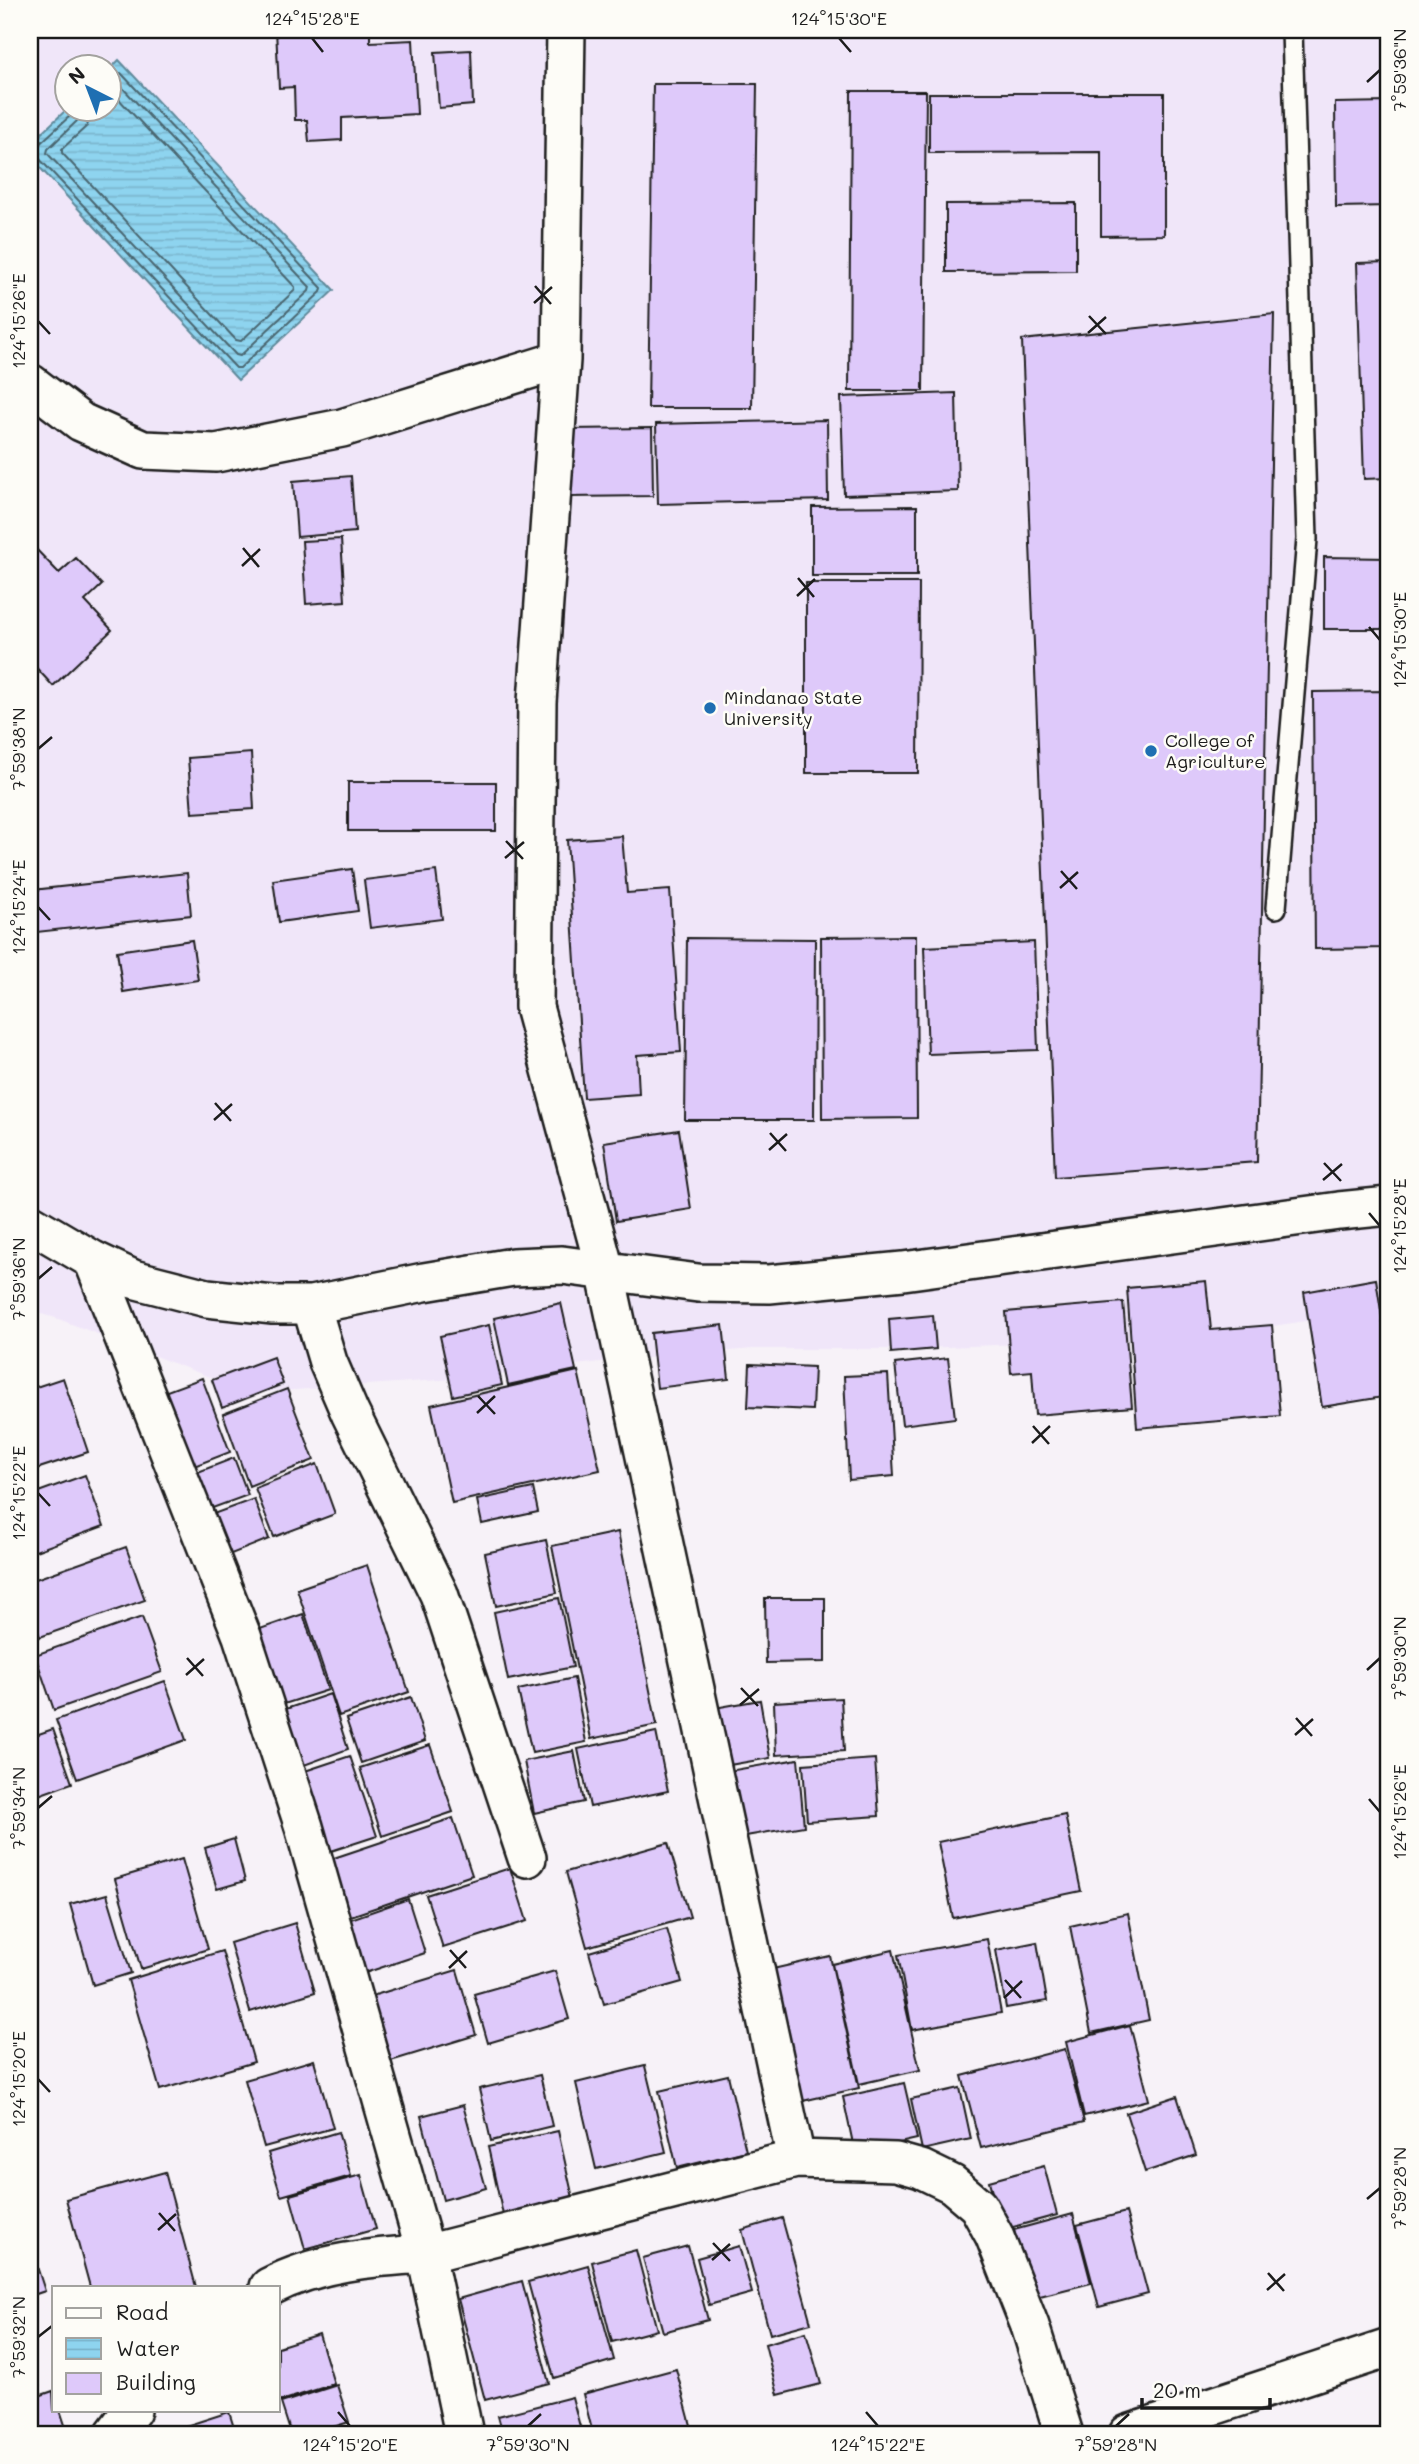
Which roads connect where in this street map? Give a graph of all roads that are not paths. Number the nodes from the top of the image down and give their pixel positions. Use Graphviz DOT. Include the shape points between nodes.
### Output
graph roads {
  1 [pos="566,30"];
  2 [pos="1292,30"];
  3 [pos="562,360"];
  4 [pos="30,383"];
  5 [pos="1276,908"];
  6 [pos="1389,1206"];
  7 [pos="30,1223"];
  8 [pos="93,1260"];
  9 [pos="605,1270"];
  10 [pos="311,1305"];
  11 [pos="527,1858"];
  12 [pos="796,2159"];
  13 [pos="426,2254"];
  14 [pos="271,2286"];
  15 [pos="1389,2348"];
  16 [pos="130,2412"];
  17 [pos="1165,2429"];
  18 [pos="114,2434"];
  19 [pos="464,2434"];
  20 [pos="1063,2434"];
  21 [pos="1128,2434"];
  1 -- 3 [label="street"];
  2 -- 5 [label="lane" via="1307,539"];
  3 -- 4 [label="street" via="342,428 216,453 144,450 81,422"];
  3 -- 9 [label="street" via="537,702 534,1007"];
  6 -- 9 [label="street" via="903,1271 769,1284 698,1283"];
  7 -- 8 [label="street"];
  8 -- 10 [label="street" via="133,1279 207,1298"];
  8 -- 13 [label="street" via="242,1636 304,1827"];
  9 -- 10 [label="street" via="562,1265 513,1267"];
  9 -- 12 [label="street"];
  10 -- 11 [label="street" via="350,1413 439,1594"];
  12 -- 13 [label="street"];
  12 -- 20 [label="street" via="896,2162 952,2184 978,2206 1030,2326"];
  13 -- 14 [label="street" via="341,2263"];
  13 -- 19 [label="street"];
  15 -- 17 [label="street"];
  16 -- 18 [label="street"];
  17 -- 21 [label="street"];
}
